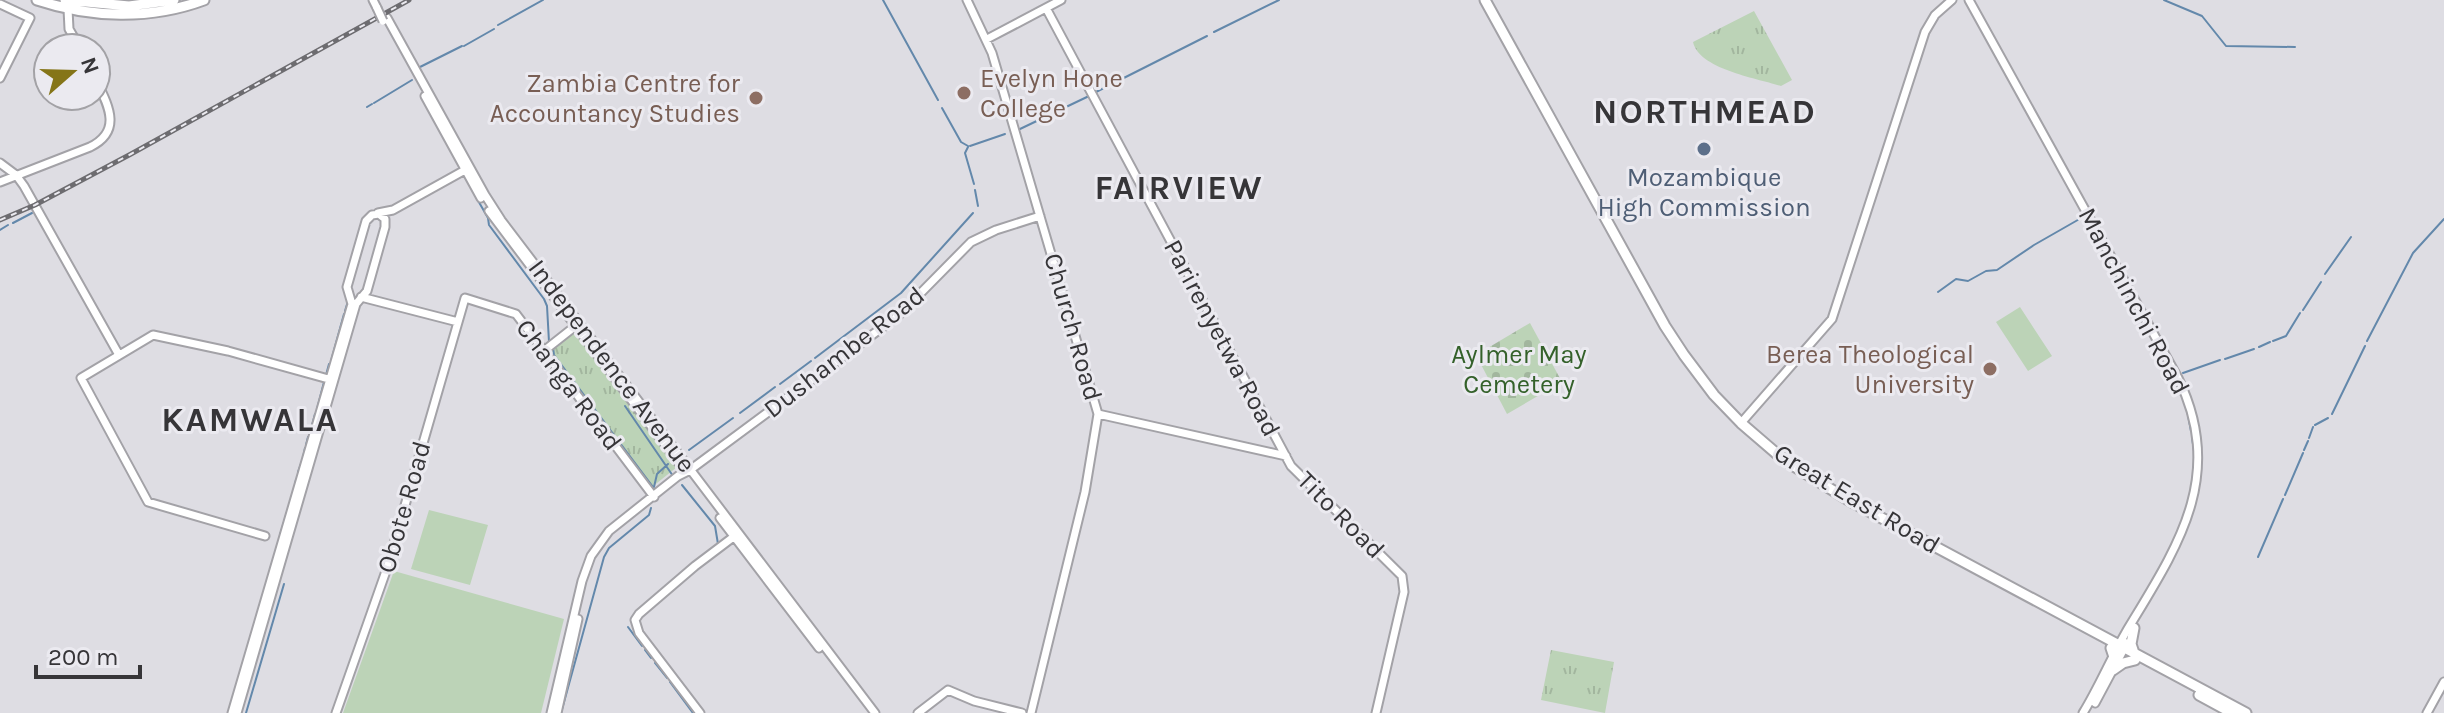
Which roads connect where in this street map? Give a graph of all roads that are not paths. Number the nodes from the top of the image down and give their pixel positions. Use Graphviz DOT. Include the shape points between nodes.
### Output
graph roads {
  1 [pos="37,0"];
  2 [pos="174,0"];
  3 [pos="204,0"];
  4 [pos="965,0"];
  5 [pos="1061,0"];
  6 [pos="1479,0"];
  7 [pos="1485,0"];
  8 [pos="1952,0"];
  9 [pos="1969,0"];
  10 [pos="73,3"];
  11 [pos="0,4"];
  12 [pos="377,4"];
  13 [pos="1046,8"];
  14 [pos="975,15"];
  15 [pos="385,20"];
  16 [pos="71,32"];
  17 [pos="997,34"];
  18 [pos="987,39"];
  19 [pos="0,78"];
  20 [pos="110,112"];
  21 [pos="0,163"];
  22 [pos="465,170"];
  23 [pos="16,175"];
  24 [pos="0,182"];
  25 [pos="393,210"];
  26 [pos="377,214"];
  27 [pos="1040,216"];
  28 [pos="385,220"];
  29 [pos="346,291"];
  30 [pos="362,295"];
  31 [pos="465,298"];
  32 [pos="458,322"];
  33 [pos="577,325"];
  34 [pos="545,350"];
  35 [pos="119,355"];
  36 [pos="332,380"];
  37 [pos="1098,414"];
  38 [pos="1741,423"];
  39 [pos="1286,456"];
  40 [pos="687,472"];
  41 [pos="654,498"];
  42 [pos="736,535"];
  43 [pos="265,536"];
  44 [pos="2139,616"];
  45 [pos="2134,628"];
  46 [pos="2122,652"];
  47 [pos="2113,670"];
  48 [pos="2444,682"];
  49 [pos="1035,699"];
  50 [pos="234,713"];
  51 [pos="336,713"];
  52 [pos="554,713"];
  53 [pos="700,713"];
  54 [pos="872,713"];
  55 [pos="918,713"];
  56 [pos="1022,713"];
  57 [pos="1031,713"];
  58 [pos="1039,713"];
  59 [pos="1376,713"];
  60 [pos="2086,713"];
  61 [pos="2232,713"];
  62 [pos="2246,713"];
  63 [pos="2427,713"];
  1 -- 10 [label="main road"];
  2 -- 10 [label="main road" via="129,6"];
  3 -- 10 [label="main road" via="131,15"];
  4 -- 14 [label="main road, Church Road"];
  4 -- 18 [label="main road, Church Road"];
  5 -- 13 [label="main road"];
  6 -- 46 [label="main road, Great East Road" via="1680,359 1730,419 1825,494"];
  7 -- 38 [label="main road, Great East Road" via="1665,326 1698,375"];
  8 -- 38 [label="main road" via="1925,32 1832,319"];
  9 -- 44 [label="main road, Manchinchi Road" via="2178,378 2192,414 2198,457 2194,501 2183,534"];
  10 -- 16 [label="main road"];
  11 -- 19 [label="main road" via="30,18"];
  12 -- 15 [label="main road, Independence Avenue, bridge"];
  13 -- 17 [label="main road"];
  13 -- 39 [label="main road, Parirenyetwa Road"];
  14 -- 17 [label="main road" via="990,34"];
  14 -- 18 [label="main road, Church Road"];
  15 -- 22 [label="main road, Independence Avenue"];
  15 -- 33 [label="main road, Independence Avenue" via="489,203"];
  17 -- 18 [label="main road"];
  18 -- 27 [label="main road, Church Road"];
  20 -- 23 [label="main road" via="108,130 90,147"];
  21 -- 23 [label="main road"];
  22 -- 25 [label="main road"];
  22 -- 33 [label="main road, Independence Avenue" via="497,222"];
  23 -- 24 [label="main road"];
  23 -- 35 [label="main road"];
  25 -- 26 [label="main road"];
  25 -- 28 [label="main road"];
  26 -- 28 [label="main road"];
  26 -- 29 [label="main road" via="366,221"];
  27 -- 37 [label="main road, Church Road"];
  27 -- 40 [label="main road, Dushambe Road" via="971,242 899,315"];
  28 -- 30 [label="main road"];
  29 -- 30 [label="main road"];
  29 -- 36 [label="main road" via="352,304"];
  30 -- 32 [label="main road"];
  30 -- 36 [label="main road"];
  31 -- 32 [label="main road, Obote Road"];
  31 -- 34 [label="main road, Changa Road" via="515,313"];
  32 -- 51 [label="main road, Obote Road" via="386,571"];
  33 -- 34 [label="main road"];
  33 -- 40 [label="main road, Independence Avenue"];
  34 -- 41 [label="main road, Changa Road"];
  35 -- 36 [label="main road" via="153,335"];
  35 -- 43 [label="main road" via="81,378 148,502"];
  36 -- 50 [label="main road"];
  37 -- 39 [label="main road, Tito Road"];
  37 -- 49 [label="main road, Church Road"];
  38 -- 46 [label="main road, Great East Road" via="1784,460 1837,494"];
  39 -- 59 [label="main road, Tito Road" via="1403,580"];
  40 -- 41 [label="main road, Dushambe Road"];
  40 -- 42 [label="main road, Independence Avenue"];
  41 -- 52 [label="main road, Dushambe Road" via="603,537 591,556"];
  42 -- 53 [label="main road" via="635,620 639,633"];
  42 -- 54 [label="main road, Independence Avenue"];
  44 -- 45 [label="main road, Manchinchi Road"];
  44 -- 46 [label="main road, Manchinchi Road"];
  45 -- 46 [label="main road" via="2131,644"];
  46 -- 47 [label="main road"];
  46 -- 47 [label="main road" via="2123,663"];
  46 -- 60 [label="main road"];
  46 -- 61 [label="main road, Great East Road"];
  46 -- 62 [label="main road, Great East Road"];
  47 -- 60 [label="main road"];
  48 -- 63 [label="main road"];
  49 -- 57 [label="main road, Church Road"];
  49 -- 58 [label="main road"];
  55 -- 56 [label="main road" via="948,690"];
}
